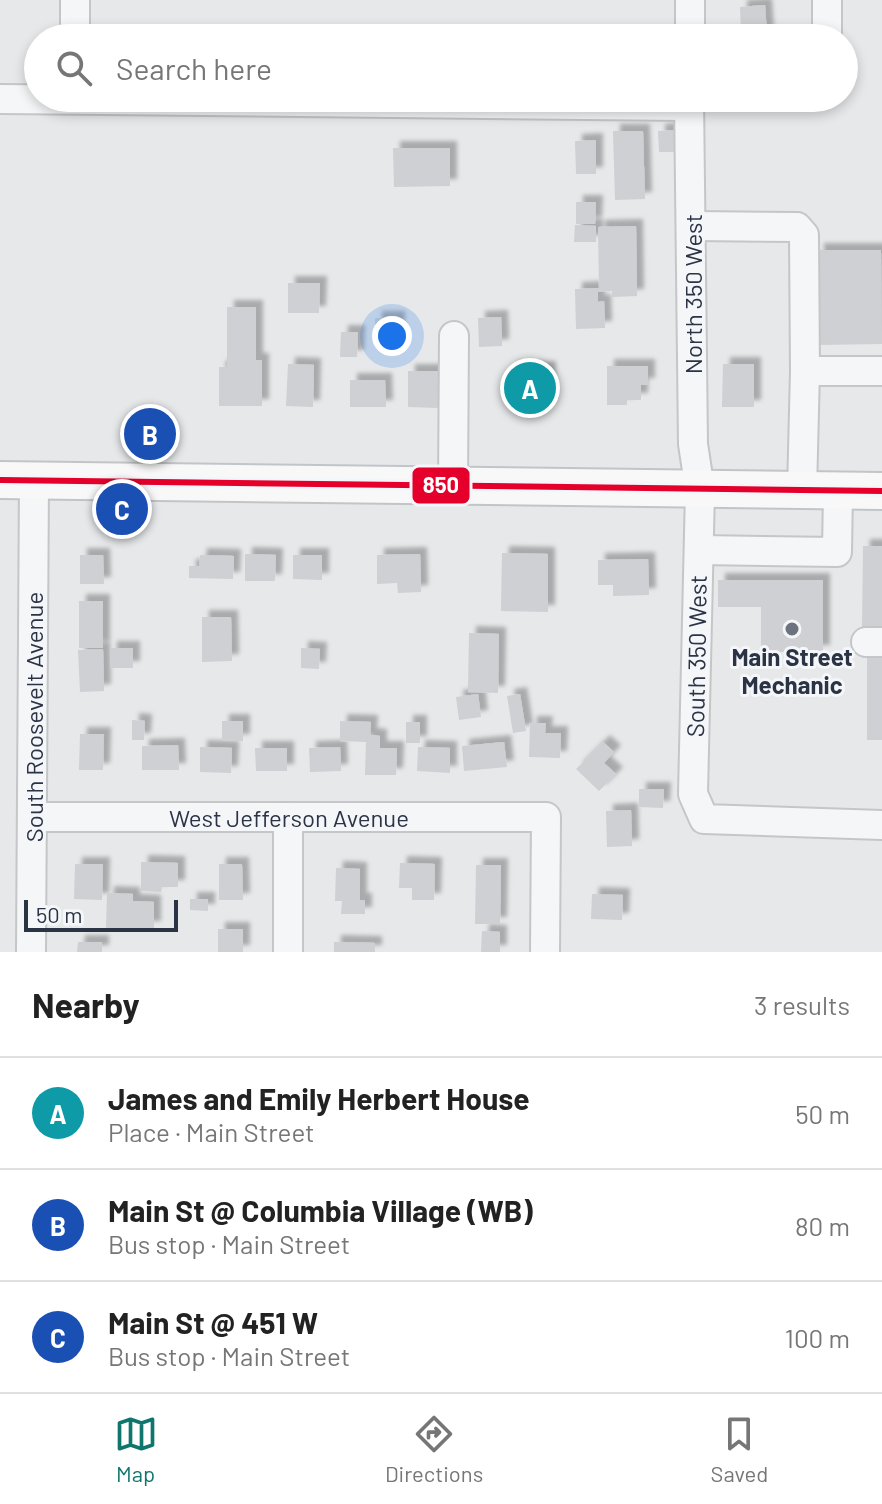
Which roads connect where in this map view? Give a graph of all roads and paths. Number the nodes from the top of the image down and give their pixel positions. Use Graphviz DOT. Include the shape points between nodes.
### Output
graph roads {
  1 [pos="75,0"];
  2 [pos="690,0"];
  3 [pos="827,0"];
  4 [pos="75,24"];
  5 [pos="690,24"];
  6 [pos="827,24"];
  7 [pos="0,99"];
  8 [pos="24,99"];
  9 [pos="688,112"];
  10 [pos="693,226"];
  11 [pos="454,336"];
  12 [pos="805,371"];
  13 [pos="882,371"];
  14 [pos="17,480"];
  15 [pos="453,487"];
  16 [pos="700,490"];
  17 [pos="802,491"];
  18 [pos="838,491"];
  19 [pos="882,491"];
  20 [pos="699,550"];
  21 [pos="32,817"];
  22 [pos="288,817"];
  23 [pos="882,825"];
  24 [pos="31,952"];
  25 [pos="288,952"];
  26 [pos="545,952"];
  1 -- 4 [label="street"];
  2 -- 5 [label="street"];
  3 -- 6 [label="street"];
  7 -- 8 [label="street"];
  9 -- 10 [label="street, North 350 West"];
  10 -- 12 [label="street" via="797,227 804,235"];
  10 -- 16 [label="street, North 350 West" via="693,444"];
  11 -- 15 [label="street"];
  12 -- 13 [label="street"];
  12 -- 17 [label="street"];
  14 -- 15 [label="main road"];
  14 -- 21 [label="street, South Roosevelt Avenue"];
  15 -- 16 [label="main road"];
  16 -- 17 [label="main road"];
  16 -- 20 [label="street, South 350 West"];
  17 -- 18 [label="main road"];
  18 -- 19 [label="main road"];
  18 -- 20 [label="street" via="837,552"];
  20 -- 23 [label="street, South 350 West" via="693,794 704,819"];
  21 -- 22 [label="street, West Jefferson Avenue"];
  21 -- 24 [label="street, South Roosevelt Avenue"];
  22 -- 25 [label="street"];
  22 -- 26 [label="street, West Jefferson Avenue" via="546,817"];
}
